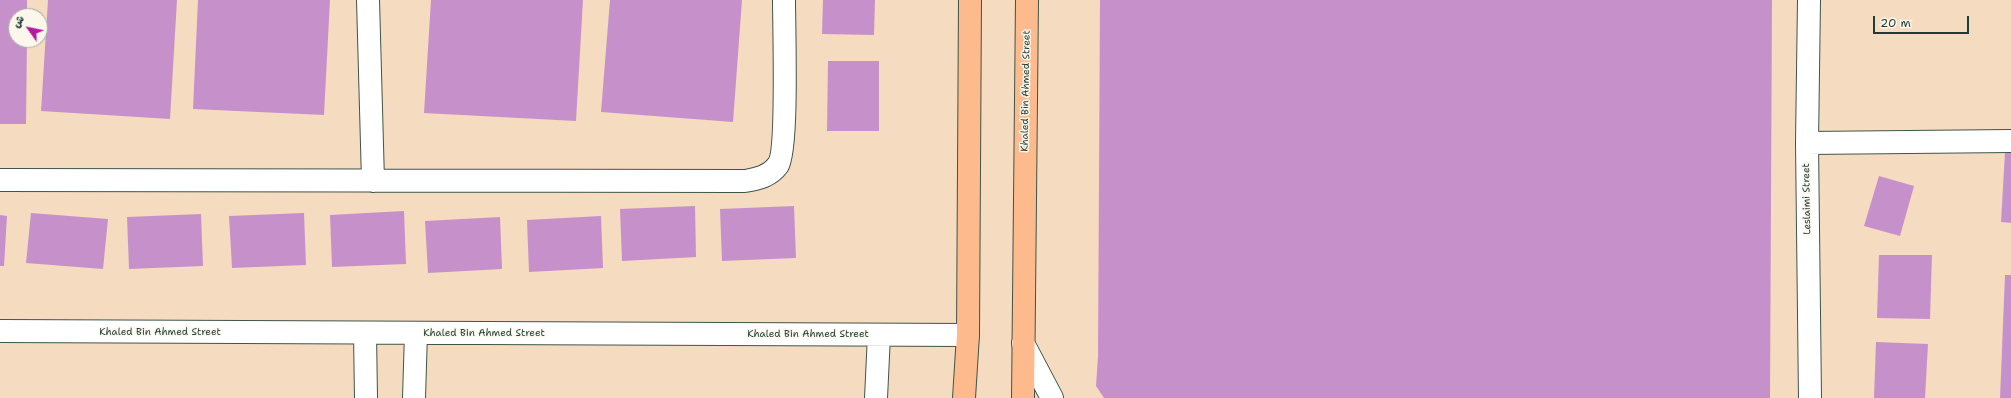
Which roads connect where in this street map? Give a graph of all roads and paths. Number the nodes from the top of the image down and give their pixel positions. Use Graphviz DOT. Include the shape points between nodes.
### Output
graph roads {
  1 [pos="368,0"];
  2 [pos="784,0"];
  3 [pos="970,0"];
  4 [pos="1027,0"];
  5 [pos="1809,0"];
  6 [pos="2011,140"];
  7 [pos="1807,143"];
  8 [pos="0,180"];
  9 [pos="373,181"];
  10 [pos="0,331"];
  11 [pos="365,332"];
  12 [pos="416,333"];
  13 [pos="879,335"];
  14 [pos="968,335"];
  15 [pos="1023,343"];
  16 [pos="366,398"];
  17 [pos="414,398"];
  18 [pos="876,398"];
  19 [pos="964,398"];
  20 [pos="1023,398"];
  21 [pos="1052,398"];
  22 [pos="1810,398"];
  1 -- 9 [label="street"];
  2 -- 9 [label="street" via="784,132 779,164 770,173 758,179"];
  3 -- 14 [label="main road"];
  4 -- 15 [label="main road, Khaled Bin Ahmed Street"];
  5 -- 7 [label="street, Leslaimi Street"];
  6 -- 7 [label="street"];
  7 -- 22 [label="street, Leslaimi Street"];
  8 -- 9 [label="street"];
  10 -- 11 [label="street, Khaled Bin Ahmed Street"];
  11 -- 12 [label="street, Khaled Bin Ahmed Street"];
  11 -- 16 [label="street"];
  12 -- 13 [label="street, Khaled Bin Ahmed Street"];
  12 -- 17 [label="street"];
  13 -- 14 [label="street, Khaled Bin Ahmed Street"];
  13 -- 18 [label="street"];
  14 -- 19 [label="main road"];
  15 -- 20 [label="main road, Khaled Bin Ahmed Street"];
  15 -- 21 [label="street"];
}
